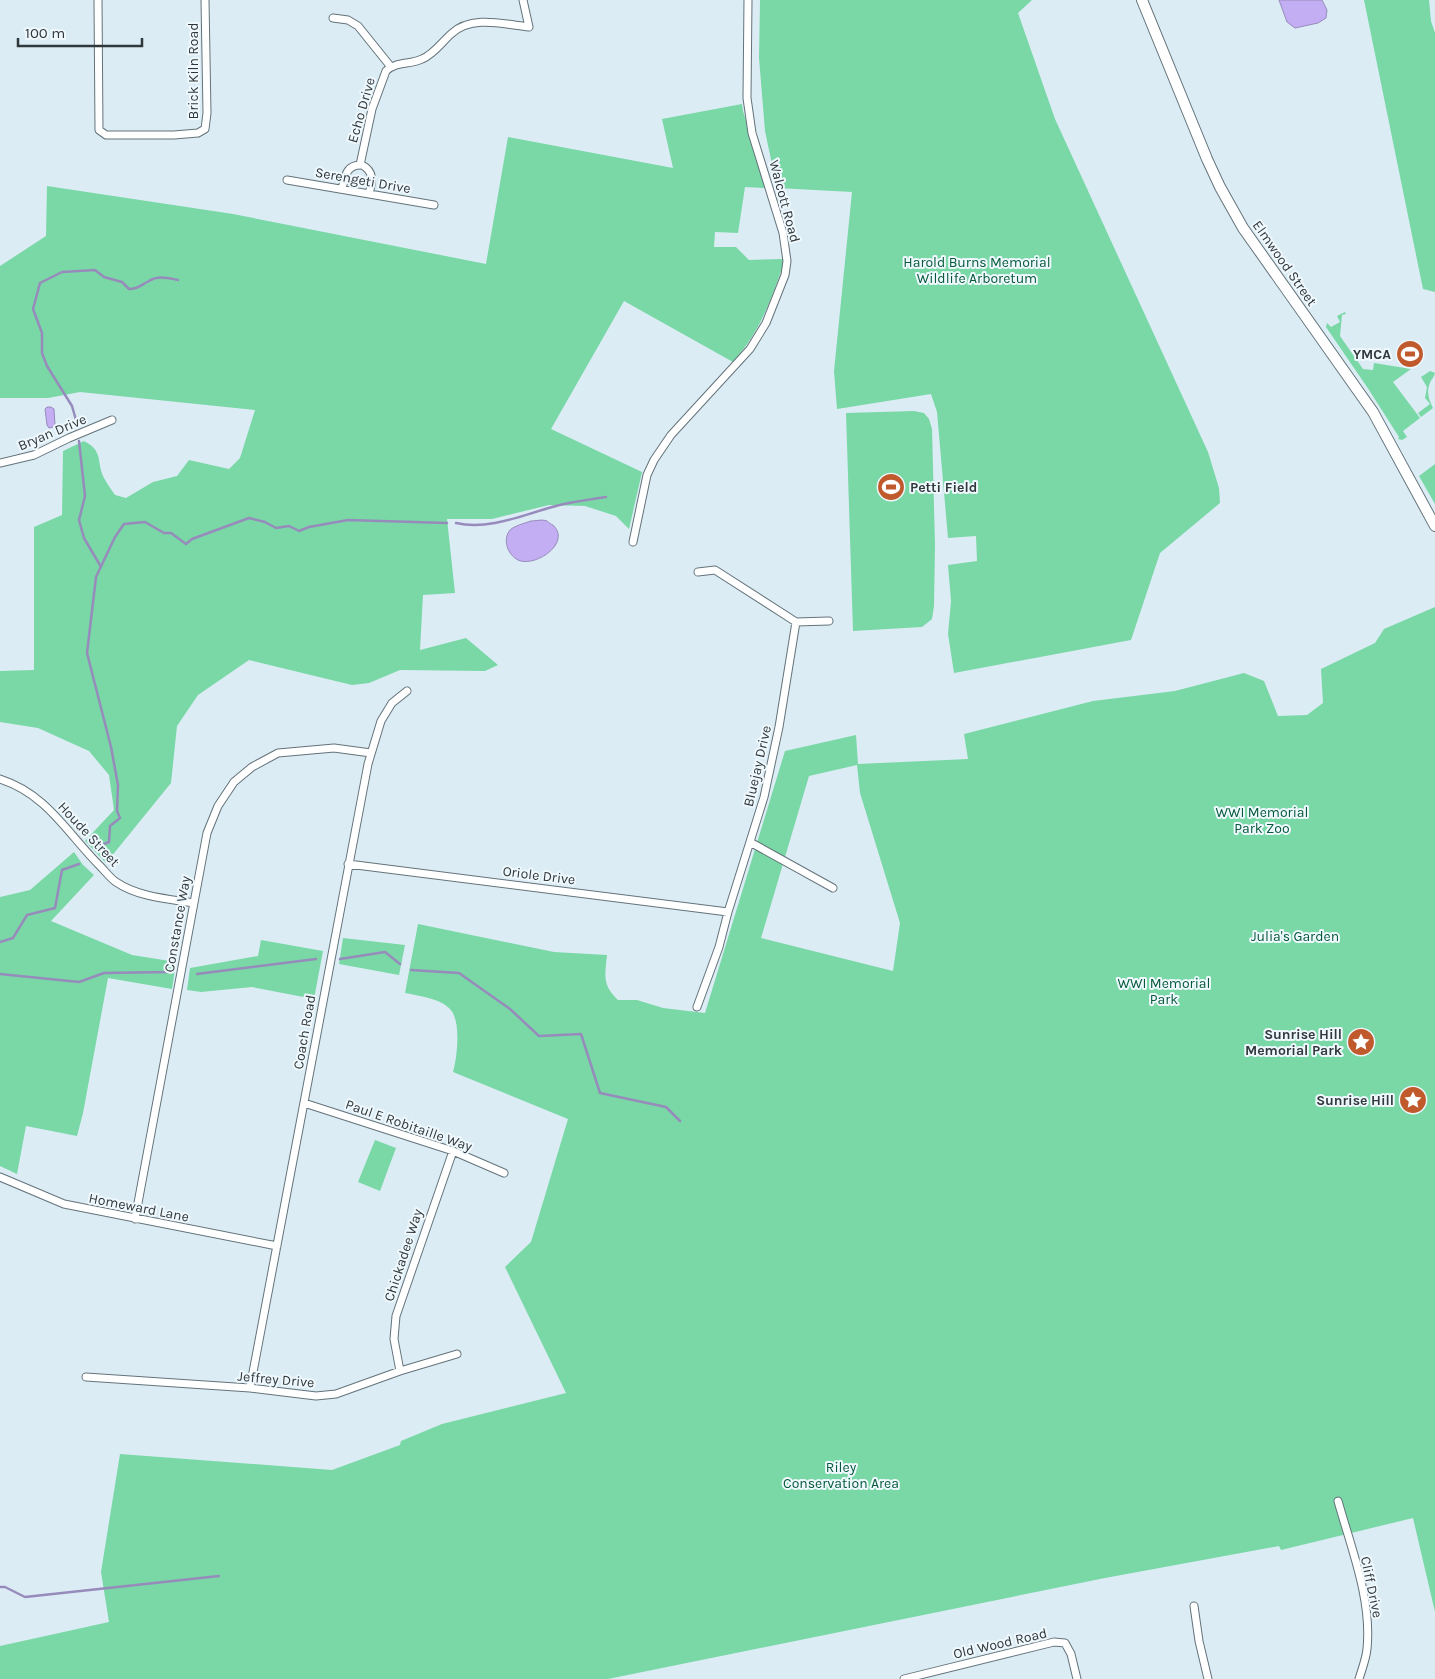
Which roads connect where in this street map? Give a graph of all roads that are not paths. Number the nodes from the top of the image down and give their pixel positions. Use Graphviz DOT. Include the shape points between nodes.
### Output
graph roads {
  1 [pos="98,0"];
  2 [pos="206,0"];
  3 [pos="523,0"];
  4 [pos="748,0"];
  5 [pos="1142,0"];
  6 [pos="333,18"];
  7 [pos="390,67"];
  8 [pos="360,165"];
  9 [pos="287,180"];
  10 [pos="342,190"];
  11 [pos="369,194"];
  12 [pos="434,206"];
  13 [pos="112,420"];
  14 [pos="0,463"];
  15 [pos="1435,526"];
  16 [pos="633,542"];
  17 [pos="698,572"];
  18 [pos="829,621"];
  19 [pos="796,622"];
  20 [pos="407,692"];
  21 [pos="371,753"];
  22 [pos="0,779"];
  23 [pos="750,842"];
  24 [pos="348,864"];
  25 [pos="833,888"];
  26 [pos="194,903"];
  27 [pos="728,912"];
  28 [pos="697,1007"];
  29 [pos="304,1103"];
  30 [pos="453,1151"];
  31 [pos="504,1173"];
  32 [pos="0,1177"];
  33 [pos="135,1219"];
  34 [pos="277,1246"];
  35 [pos="457,1354"];
  36 [pos="400,1371"];
  37 [pos="86,1377"];
  38 [pos="250,1388"];
  39 [pos="1338,1501"];
  40 [pos="1194,1606"];
  41 [pos="904,1679"];
  42 [pos="1077,1679"];
  43 [pos="1208,1679"];
  44 [pos="1359,1679"];
  1 -- 2 [label="street, Brick Kiln Road" via="99,130 106,135 131,136 198,133 205,129"];
  3 -- 7 [label="street, Echo Drive" via="528,26 464,25 424,59"];
  4 -- 16 [label="street, Walcott Road" via="747,98 752,133 783,233 787,261 785,275 766,323 750,349 671,436 654,460"];
  5 -- 15 [label="main road, Elmwood Street" via="1220,187 1243,228 1373,412"];
  6 -- 7 [label="street" via="348,20 358,26"];
  7 -- 8 [label="street, Echo Drive" via="372,109"];
  8 -- 10 [label="street, Echo Drive" via="348,169"];
  8 -- 11 [label="street, Echo Drive" via="367,168 372,176"];
  9 -- 10 [label="street, Serengeti Drive"];
  10 -- 11 [label="street, Serengeti Drive"];
  11 -- 12 [label="street, Serengeti Drive"];
  13 -- 14 [label="street, Bryan Drive" via="34,455"];
  17 -- 19 [label="street" via="715,570"];
  18 -- 19 [label="street"];
  19 -- 23 [label="street, Bluejay Drive" via="779,727 764,797"];
  20 -- 21 [label="street, Coach Road" via="392,703 381,721"];
  21 -- 24 [label="street, Coach Road"];
  21 -- 26 [label="street, Constance Way" via="334,748 278,754 252,767 234,782 218,806 207,833"];
  22 -- 26 [label="street, Houde Street" via="31,794 52,811 116,882 138,893"];
  23 -- 25 [label="street"];
  23 -- 27 [label="street, Bluejay Drive"];
  24 -- 27 [label="street, Oriole Drive"];
  24 -- 29 [label="street, Coach Road"];
  26 -- 33 [label="street, Constance Way"];
  27 -- 28 [label="street, Bluejay Drive"];
  29 -- 30 [label="street, Paul E Robitaille Way"];
  29 -- 34 [label="street, Coach Road"];
  30 -- 31 [label="street, Paul E Robitaille Way"];
  30 -- 36 [label="street, Chickadee Way" via="396,1316 394,1339"];
  32 -- 33 [label="street, Homeward Lane" via="64,1204"];
  33 -- 34 [label="street, Homeward Lane"];
  34 -- 38 [label="street, Coach Road"];
  35 -- 36 [label="street, Jeffrey Drive"];
  36 -- 38 [label="street, Jeffrey Drive" via="326,1395"];
  37 -- 38 [label="street, Jeffrey Drive"];
  39 -- 44 [label="street, Cliff Drive" via="1367,1612 1367,1651"];
  40 -- 43 [label="street"];
  41 -- 42 [label="street, Old Wood Road" via="1054,1642 1065,1643"];
}
